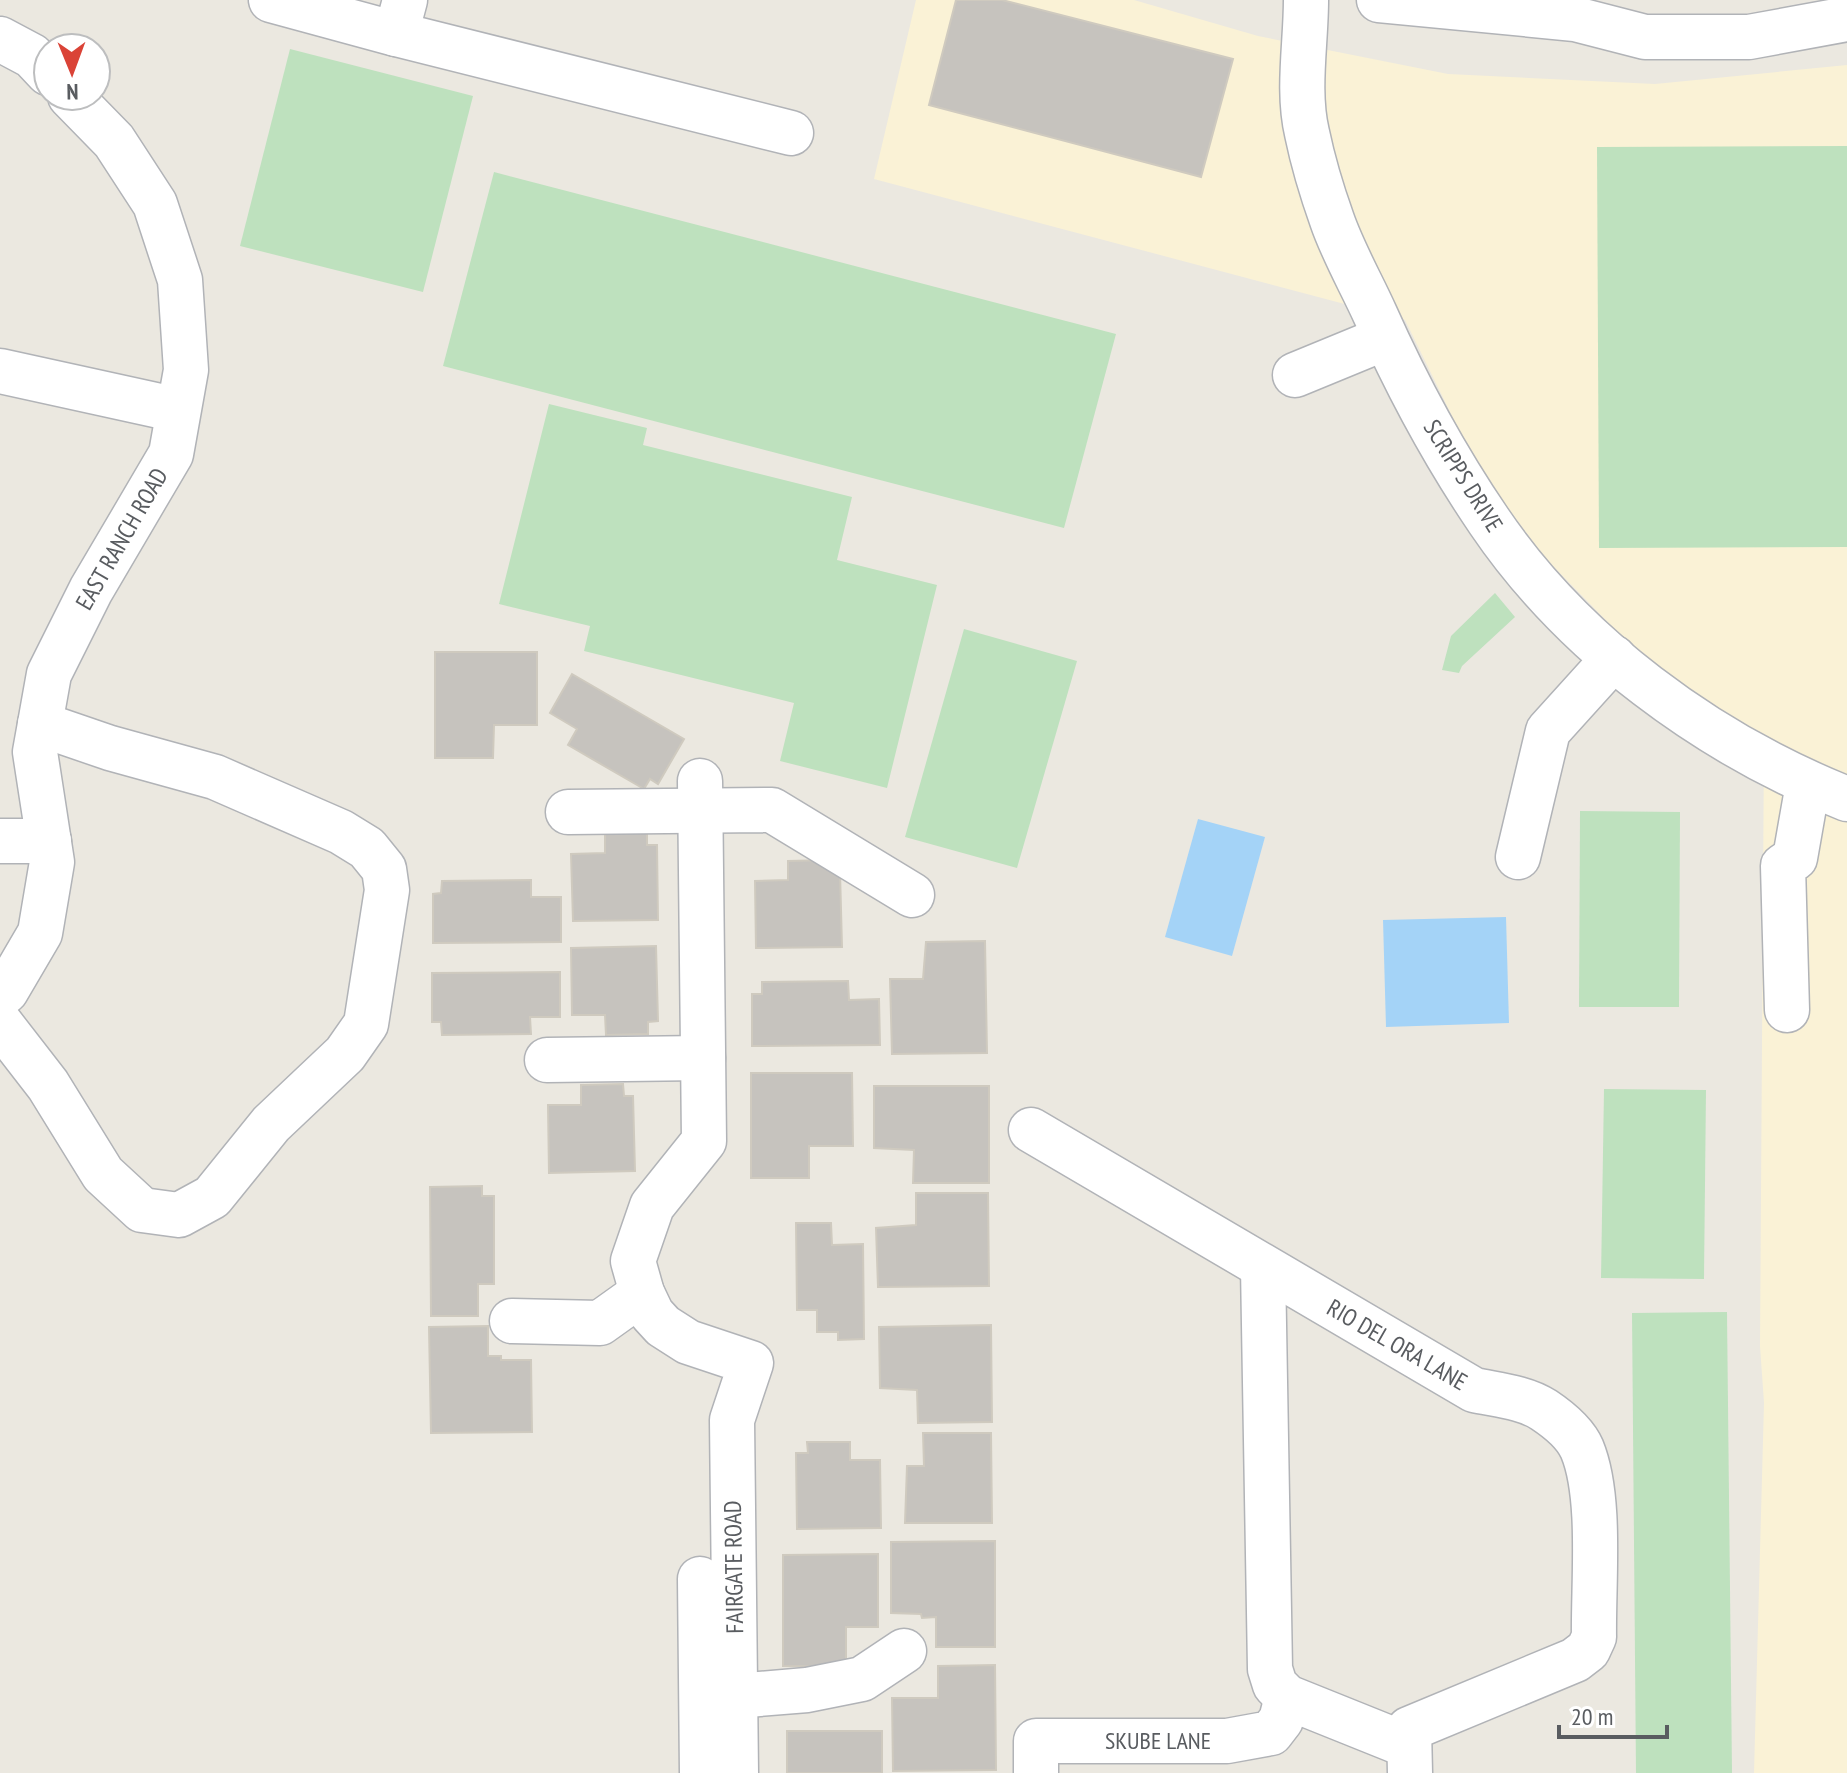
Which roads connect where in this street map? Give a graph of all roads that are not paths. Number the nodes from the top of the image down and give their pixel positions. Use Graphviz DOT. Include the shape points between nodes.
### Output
graph roads {
  1 [pos="271,0"];
  2 [pos="1306,0"];
  3 [pos="1379,0"];
  4 [pos="1632,0"];
  5 [pos="1575,10"];
  6 [pos="400,17"];
  7 [pos="1847,19"];
  8 [pos="0,39"];
  9 [pos="32,56"];
  10 [pos="86,112"];
  11 [pos="791,133"];
  12 [pos="1385,338"];
  13 [pos="0,371"];
  14 [pos="1295,375"];
  15 [pos="178,410"];
  16 [pos="1614,658"];
  17 [pos="40,724"];
  18 [pos="1827,792"];
  19 [pos="700,796"];
  20 [pos="568,812"];
  21 [pos="0,841"];
  22 [pos="49,841"];
  23 [pos="1518,857"];
  24 [pos="912,895"];
  25 [pos="0,996"];
  26 [pos="1787,1010"];
  27 [pos="0,1023"];
  28 [pos="703,1058"];
  29 [pos="547,1060"];
  30 [pos="1031,1130"];
  31 [pos="1263,1267"];
  32 [pos="642,1293"];
  33 [pos="512,1321"];
  34 [pos="700,1579"];
  35 [pos="904,1651"];
  36 [pos="735,1696"];
  37 [pos="1287,1697"];
  38 [pos="1410,1760"];
  39 [pos="702,1773"];
  40 [pos="736,1773"];
  41 [pos="1036,1773"];
  1 -- 6 [label="street"];
  2 -- 12 [label="street, SCRIPPS DRIVE" via="1306,130 1332,222"];
  3 -- 5 [label="street"];
  4 -- 5 [label="street"];
  5 -- 7 [label="street" via="1645,37 1749,37"];
  6 -- 11 [label="street"];
  8 -- 9 [label="street"];
  10 -- 15 [label="street, EAST RANCH ROAD" via="114,141 155,204 180,280 186,370"];
  12 -- 14 [label="street"];
  12 -- 16 [label="street, SCRIPPS DRIVE" via="1490,523 1580,628"];
  13 -- 15 [label="street"];
  15 -- 17 [label="street, EAST RANCH ROAD" via="171,454 91,590 49,674"];
  16 -- 18 [label="street, SCRIPPS DRIVE" via="1710,731"];
  16 -- 23 [label="street" via="1548,731"];
  17 -- 22 [label="street, EAST RANCH ROAD" via="35,752"];
  17 -- 27 [label="street" via="215,777 341,832 367,848 384,869 387,890 366,1024 345,1054 271,1124 212,1197 179,1215 142,1210 103,1174 48,1085"];
  18 -- 26 [label="street" via="1795,858 1783,866"];
  19 -- 20 [label="street"];
  19 -- 24 [label="street" via="772,810"];
  19 -- 28 [label="street"];
  21 -- 22 [label="street"];
  22 -- 25 [label="street, EAST RANCH ROAD" via="52,862 40,933"];
  28 -- 29 [label="street"];
  28 -- 32 [label="street" via="704,1141 652,1206 633,1261"];
  30 -- 31 [label="street, RIO DEL ORA LANE"];
  31 -- 37 [label="street" via="1270,1669 1275,1685"];
  31 -- 38 [label="street, RIO DEL ORA LANE" via="1474,1390 1542,1408 1581,1447 1593,1485 1594,1637 1588,1650 1409,1729"];
  32 -- 33 [label="street" via="600,1323"];
  32 -- 36 [label="street, FAIRGATE ROAD" via="663,1326 688,1342 751,1363 732,1420"];
  34 -- 39 [label="street"];
  35 -- 36 [label="street" via="862,1679"];
  36 -- 40 [label="street, FAIRGATE ROAD"];
  37 -- 38 [label="street, RIO DEL ORA LANE"];
  37 -- 41 [label="street, SKUBE LANE" via="1271,1733 1227,1741 1036,1741"];
}
